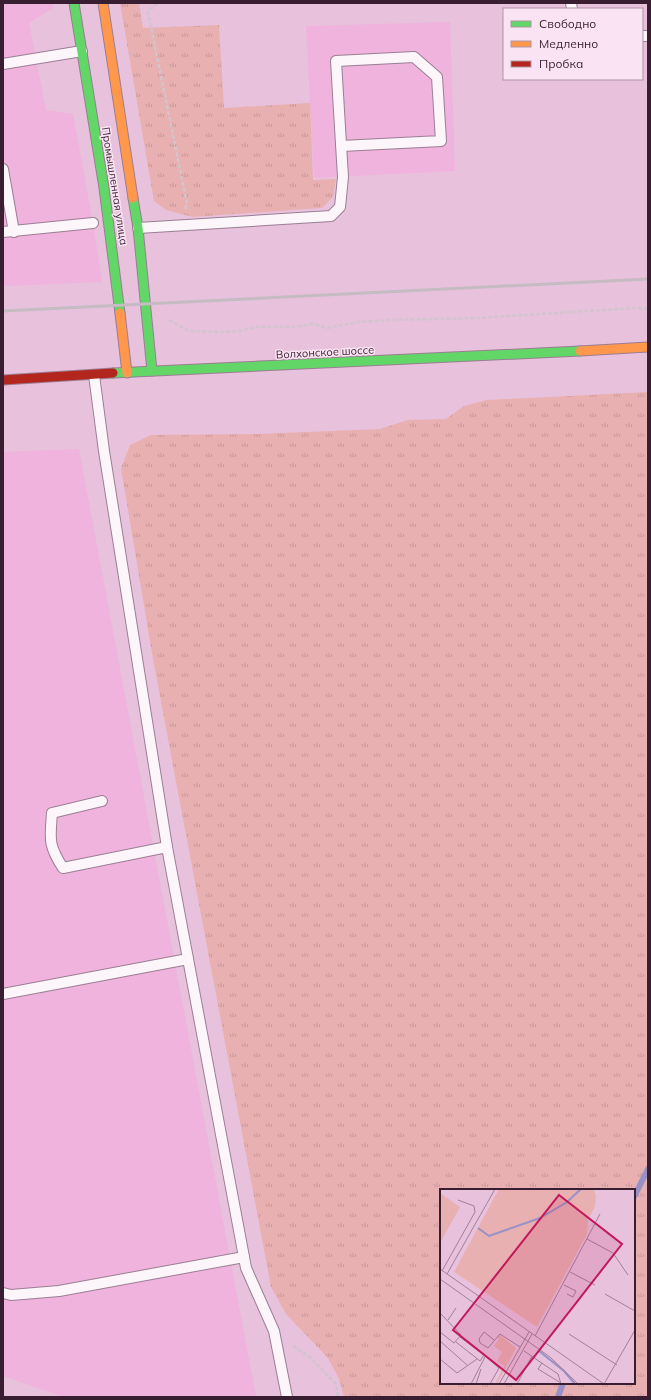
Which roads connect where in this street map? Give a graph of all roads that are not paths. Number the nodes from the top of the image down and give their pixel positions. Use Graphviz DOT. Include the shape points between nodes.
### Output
graph roads {
  1 [pos="74,3"];
  2 [pos="103,3"];
  3 [pos="82,51"];
  4 [pos="3,64"];
  5 [pos="341,146"];
  6 [pos="3,169"];
  7 [pos="93,223"];
  8 [pos="138,228"];
  9 [pos="3,232"];
  10 [pos="14,232"];
  11 [pos="648,347"];
  12 [pos="152,371"];
  13 [pos="127,373"];
  14 [pos="94,375"];
  15 [pos="3,380"];
  16 [pos="102,801"];
  17 [pos="167,847"];
  18 [pos="188,959"];
  19 [pos="3,994"];
  20 [pos="244,1257"];
  21 [pos="3,1293"];
  22 [pos="287,1397"];
  1 -- 3 [label="street, Промышленная улица"];
  2 -- 8 [label="street, Промышленная улица"];
  3 -- 4 [label="lane"];
  3 -- 13 [label="street, Промышленная улица" via="121,304"];
  5 -- 5 [label="lane" via="442,141 437,77 414,57 336,61"];
  5 -- 8 [label="lane" via="343,177 340,207 331,216"];
  6 -- 10 [label="lane"];
  7 -- 10 [label="lane"];
  8 -- 12 [label="street, Промышленная улица"];
  9 -- 10 [label="lane"];
  11 -- 12 [label="street, Волхонское шоссе"];
  12 -- 13 [label="street, Волхонское шоссе"];
  13 -- 14 [label="street, Волхонское шоссе"];
  14 -- 15 [label="street, Волхонское шоссе"];
  14 -- 17 [label="lane"];
  16 -- 17 [label="lane" via="52,813 50,839 54,854 63,868"];
  17 -- 18 [label="lane"];
  18 -- 19 [label="lane"];
  18 -- 20 [label="lane"];
  20 -- 21 [label="lane" via="59,1290 11,1295"];
  20 -- 22 [label="lane" via="246,1268 274,1331"];
}
